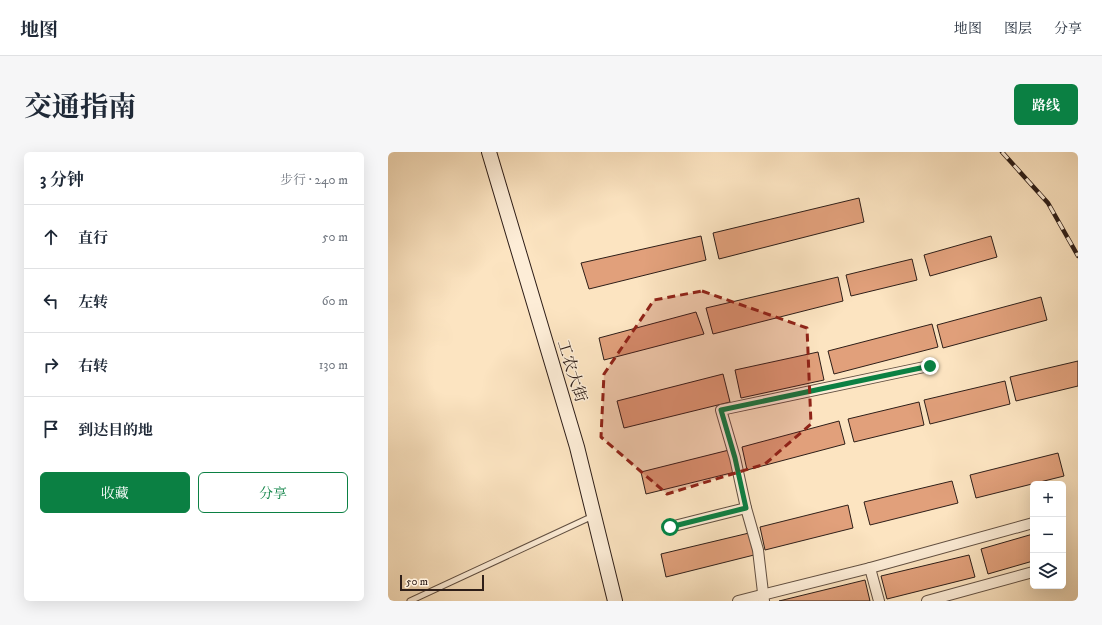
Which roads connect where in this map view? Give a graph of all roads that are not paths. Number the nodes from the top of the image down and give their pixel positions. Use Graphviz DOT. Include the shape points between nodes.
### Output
graph roads {
  1 [pos="489,152"];
  2 [pos="930,366"];
  3 [pos="746,508"];
  4 [pos="594,515"];
  5 [pos="1030,524"];
  6 [pos="670,527"];
  7 [pos="870,568"];
  8 [pos="1030,573"];
  9 [pos="764,598"];
  10 [pos="410,601"];
  11 [pos="615,601"];
  12 [pos="738,601"];
  13 [pos="879,601"];
  14 [pos="927,601"];
  1 -- 4 [label="main road, 工农大街" via="577,447"];
  2 -- 3 [label="street" via="721,410"];
  3 -- 6 [label="street"];
  3 -- 9 [label="street" via="758,550"];
  4 -- 10 [label="lane"];
  4 -- 11 [label="main road, 工农大街"];
  5 -- 7 [label="street"];
  7 -- 9 [label="street"];
  7 -- 13 [label="street"];
  8 -- 14 [label="street"];
  9 -- 12 [label="street"];
}
